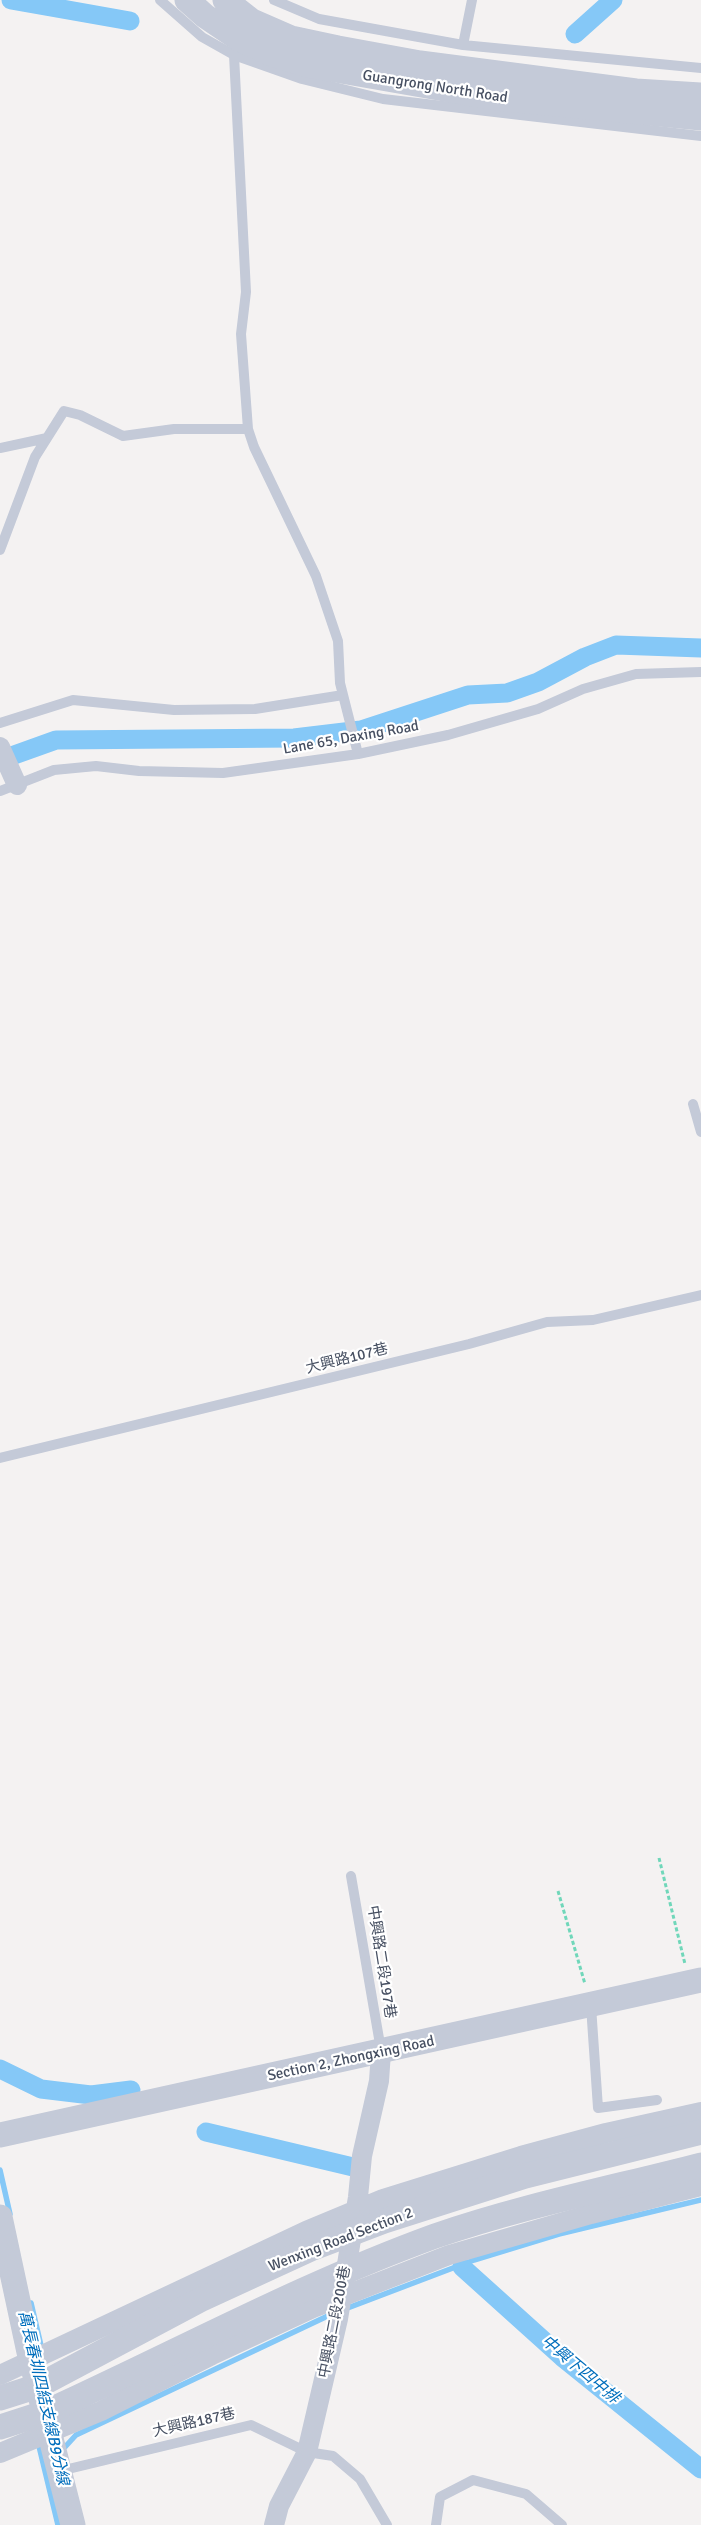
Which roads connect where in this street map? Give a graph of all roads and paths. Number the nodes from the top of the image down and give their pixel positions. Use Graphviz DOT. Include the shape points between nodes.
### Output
graph roads {
  1 [pos="160,0"];
  2 [pos="187,0"];
  3 [pos="225,0"];
  4 [pos="274,0"];
  5 [pos="472,0"];
  6 [pos="463,45"];
  7 [pos="234,56"];
  8 [pos="701,68"];
  9 [pos="701,95"];
  10 [pos="701,118"];
  11 [pos="701,136"];
  12 [pos="248,429"];
  13 [pos="47,438"];
  14 [pos="0,448"];
  15 [pos="0,550"];
  16 [pos="701,672"];
  17 [pos="343,694"];
  18 [pos="0,723"];
  19 [pos="0,747"];
  20 [pos="357,749"];
  21 [pos="8,788"];
  22 [pos="693,1104"];
  23 [pos="701,1132"];
  24 [pos="701,1295"];
  25 [pos="0,1458"];
  26 [pos="659,1858"];
  27 [pos="351,1876"];
  28 [pos="558,1891"];
  29 [pos="695,1982"];
  30 [pos="591,2006"];
  31 [pos="381,2052"];
  32 [pos="657,2100"];
  33 [pos="701,2112"];
  34 [pos="701,2126"];
  35 [pos="701,2132"];
  36 [pos="0,2135"];
  37 [pos="666,2140"];
  38 [pos="701,2165"];
  39 [pos="701,2175"];
  40 [pos="656,2177"];
  41 [pos="701,2186"];
  42 [pos="0,2217"];
  43 [pos="353,2222"];
  44 [pos="346,2272"];
  45 [pos="341,2296"];
  46 [pos="32,2362"];
  47 [pos="0,2374"];
  48 [pos="38,2386"];
  49 [pos="0,2398"];
  50 [pos="46,2423"];
  51 [pos="0,2427"];
  52 [pos="306,2452"];
  53 [pos="0,2453"];
  54 [pos="59,2471"];
  55 [pos="73,2525"];
  56 [pos="274,2525"];
  57 [pos="388,2525"];
  58 [pos="436,2525"];
  59 [pos="562,2525"];
  1 -- 7 [label="lane" via="202,37"];
  2 -- 10 [label="street, Guangrong North Road" via="239,39 307,65 496,98"];
  3 -- 9 [label="street, Guangrong North Road" via="252,21 291,38 338,48 430,64 636,91"];
  4 -- 6 [label="lane" via="319,19"];
  5 -- 6 [label="lane"];
  6 -- 8 [label="lane"];
  7 -- 11 [label="lane" via="302,79 384,99"];
  7 -- 12 [label="lane" via="246,292 241,334"];
  12 -- 13 [label="lane" via="174,429 123,436 80,415 64,411"];
  12 -- 17 [label="lane" via="316,576 338,641"];
  13 -- 14 [label="lane"];
  13 -- 15 [label="lane" via="35,458"];
  16 -- 20 [label="lane, Lane 65, Daxing Road" via="636,674 583,689 538,709 448,735"];
  17 -- 18 [label="lane" via="255,709 183,710 73,700"];
  17 -- 20 [label="lane"];
  19 -- 21 [label="street"];
  20 -- 21 [label="lane, Lane 65, Daxing Road" via="223,773 139,771 96,766 54,770"];
  22 -- 23 [label="lane"];
  24 -- 25 [label="lane, 大興路107巷" via="593,1320 547,1322 470,1344"];
  26 -- 29 [label="path"];
  27 -- 31 [label="lane, 中興路二段197巷"];
  28 -- 30 [label="path"];
  29 -- 30 [label="street, Section 2, Zhongxing Road"];
  30 -- 31 [label="street, Section 2, Zhongxing Road"];
  30 -- 32 [label="lane" via="598,2108"];
  31 -- 36 [label="street, Section 2, Zhongxing Road"];
  31 -- 43 [label="street, 中興路二段200巷" via="379,2081 362,2156"];
  33 -- 43 [label="street, Wenxing Road Section 2" via="521,2156 383,2200"];
  34 -- 37 [label="lane"];
  35 -- 37 [label="street, Wenxing Road Section 2"];
  37 -- 43 [label="street, Wenxing Road Section 2" via="525,2176 384,2221"];
  38 -- 40 [label="street, Wenxing Road Section 2"];
  39 -- 40 [label="lane"];
  40 -- 44 [label="street, Wenxing Road Section 2" via="537,2204 436,2236"];
  41 -- 45 [label="street, Wenxing Road Section 2" via="450,2255"];
  42 -- 46 [label="street"];
  43 -- 44 [label="street, 中興路二段200巷"];
  43 -- 46 [label="street, Wenxing Road Section 2" via="253,2256"];
  43 -- 48 [label="street, Wenxing Road Section 2" via="313,2248 200,2300"];
  44 -- 45 [label="street, 中興路二段200巷"];
  44 -- 50 [label="street, Wenxing Road Section 2"];
  45 -- 50 [label="street, Wenxing Road Section 2" via="212,2355 101,2411"];
  45 -- 52 [label="street, 中興路二段200巷"];
  46 -- 47 [label="street, Wenxing Road Section 2"];
  46 -- 48 [label="street"];
  48 -- 49 [label="street, Wenxing Road Section 2"];
  48 -- 50 [label="street"];
  50 -- 51 [label="street, Wenxing Road Section 2"];
  50 -- 53 [label="street, Wenxing Road Section 2"];
  50 -- 54 [label="street"];
  52 -- 54 [label="lane, 大興路187巷" via="251,2425"];
  52 -- 56 [label="street, 中興路二段200巷" via="279,2506"];
  52 -- 57 [label="lane, 大興路187巷" via="333,2456 360,2479"];
  54 -- 55 [label="street"];
  58 -- 59 [label="lane" via="440,2497 473,2480 526,2494"];
}
